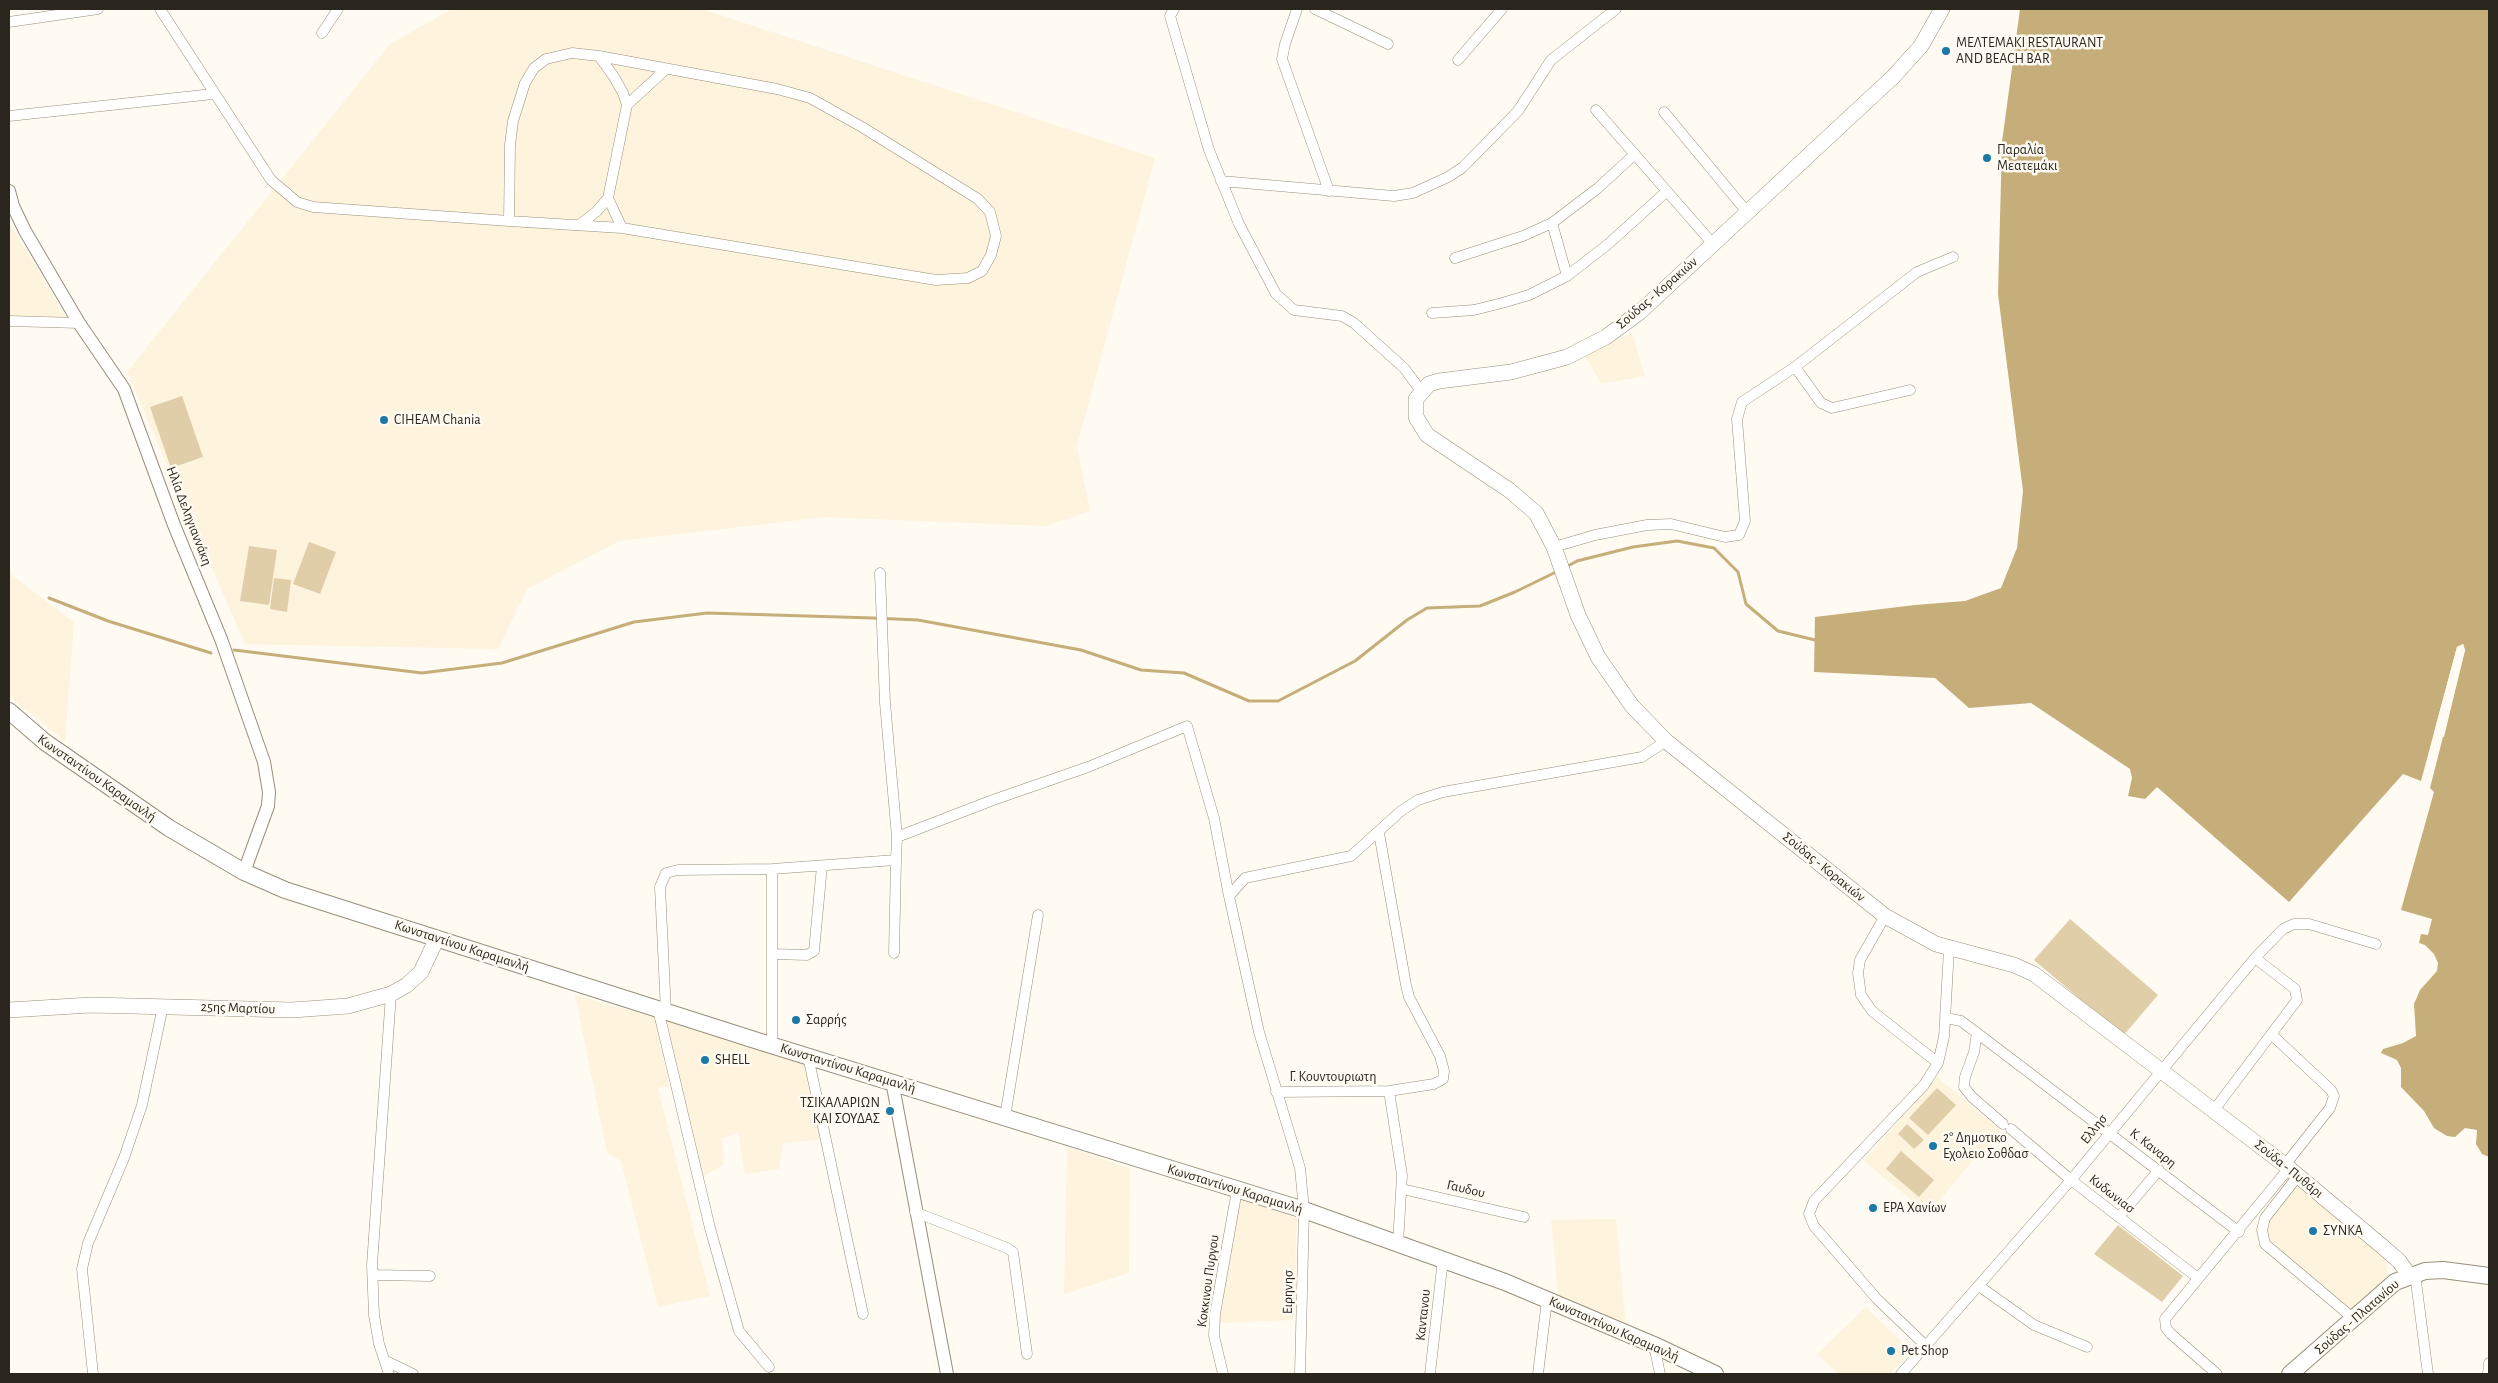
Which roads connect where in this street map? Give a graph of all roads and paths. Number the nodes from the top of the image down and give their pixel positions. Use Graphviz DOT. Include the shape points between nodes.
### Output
graph roads {
  1 [pos="98,9"];
  2 [pos="160,9"];
  3 [pos="338,9"];
  4 [pos="1297,9"];
  5 [pos="1315,9"];
  6 [pos="1502,9"];
  7 [pos="1616,9"];
  8 [pos="1942,9"];
  9 [pos="1170,11"];
  10 [pos="9,22"];
  11 [pos="322,33"];
  12 [pos="1388,44"];
  13 [pos="599,56"];
  14 [pos="1458,60"];
  15 [pos="666,69"];
  16 [pos="213,94"];
  17 [pos="626,105"];
  18 [pos="1596,110"];
  19 [pos="1664,112"];
  20 [pos="9,116"];
  21 [pos="1635,154"];
  22 [pos="1222,180"];
  23 [pos="9,191"];
  24 [pos="1329,191"];
  25 [pos="1666,192"];
  26 [pos="608,198"];
  27 [pos="1747,212"];
  28 [pos="509,221"];
  29 [pos="1552,223"];
  30 [pos="580,225"];
  31 [pos="622,228"];
  32 [pos="1713,244"];
  33 [pos="1953,257"];
  34 [pos="1456,258"];
  35 [pos="1567,276"];
  36 [pos="1432,313"];
  37 [pos="9,321"];
  38 [pos="79,324"];
  39 [pos="1795,367"];
  40 [pos="1910,390"];
  41 [pos="1421,391"];
  42 [pos="1556,552"];
  43 [pos="880,573"];
  44 [pos="9,711"];
  45 [pos="1666,741"];
  46 [pos="1379,833"];
  47 [pos="897,837"];
  48 [pos="896,860"];
  49 [pos="822,866"];
  50 [pos="772,869"];
  51 [pos="244,872"];
  52 [pos="1229,896"];
  53 [pos="1038,915"];
  54 [pos="1885,916"];
  55 [pos="437,938"];
  56 [pos="2376,944"];
  57 [pos="1949,949"];
  58 [pos="894,953"];
  59 [pos="772,954"];
  60 [pos="2255,958"];
  61 [pos="391,994"];
  62 [pos="163,1006"];
  63 [pos="9,1010"];
  64 [pos="662,1010"];
  65 [pos="1946,1018"];
  66 [pos="1977,1033"];
  67 [pos="2272,1035"];
  68 [pos="772,1045"];
  69 [pos="808,1056"];
  70 [pos="1938,1063"];
  71 [pos="2160,1072"];
  72 [pos="892,1081"];
  73 [pos="1389,1091"];
  74 [pos="1276,1092"];
  75 [pos="2214,1110"];
  76 [pos="1005,1117"];
  77 [pos="2109,1132"];
  78 [pos="2291,1169"];
  79 [pos="2159,1170"];
  80 [pos="2071,1180"];
  81 [pos="1402,1189"];
  82 [pos="1237,1190"];
  83 [pos="1304,1210"];
  84 [pos="916,1212"];
  85 [pos="1524,1217"];
  86 [pos="2119,1217"];
  87 [pos="2239,1232"];
  88 [pos="1398,1244"];
  89 [pos="1443,1259"];
  90 [pos="2412,1274"];
  91 [pos="373,1275"];
  92 [pos="430,1276"];
  93 [pos="2489,1276"];
  94 [pos="2198,1278"];
  95 [pos="1979,1286"];
  96 [pos="1547,1300"];
  97 [pos="863,1314"];
  98 [pos="2354,1319"];
  99 [pos="1654,1345"];
  100 [pos="1926,1346"];
  101 [pos="2087,1347"];
  102 [pos="1027,1354"];
  103 [pos="386,1361"];
  104 [pos="2489,1363"];
  105 [pos="769,1367"];
  106 [pos="93,1374"];
  107 [pos="389,1374"];
  108 [pos="413,1374"];
  109 [pos="947,1374"];
  110 [pos="1223,1374"];
  111 [pos="1300,1374"];
  112 [pos="1430,1374"];
  113 [pos="1538,1374"];
  114 [pos="1660,1374"];
  115 [pos="1716,1374"];
  116 [pos="1901,1374"];
  117 [pos="2218,1374"];
  118 [pos="2290,1374"];
  119 [pos="2428,1374"];
  120 [pos="2488,1374"];
  1 -- 10 [label="street"];
  2 -- 16 [label="street"];
  3 -- 11 [label="street"];
  4 -- 24 [label="street" via="1282,59"];
  5 -- 12 [label="street"];
  6 -- 14 [label="street"];
  7 -- 24 [label="street" via="1551,60 1518,111 1467,163 1448,177 1401,196"];
  8 -- 27 [label="main road, Σούδας - Κορακιών" via="1921,46 1893,77"];
  9 -- 22 [label="street" via="1210,150"];
  13 -- 15 [label="street"];
  13 -- 17 [label="street" via="623,93"];
  13 -- 28 [label="street" via="572,54 546,59 534,68 524,83 510,145"];
  15 -- 17 [label="street"];
  15 -- 31 [label="street" via="810,98 978,199 990,212 996,236 994,246 982,271 968,278 936,280"];
  16 -- 20 [label="street"];
  16 -- 28 [label="street" via="271,180 297,202 313,207"];
  17 -- 26 [label="street"];
  18 -- 21 [label="street"];
  19 -- 27 [label="street"];
  21 -- 25 [label="street"];
  21 -- 29 [label="street"];
  22 -- 24 [label="street"];
  22 -- 41 [label="street" via="1239,224 1276,294 1285,304 1294,310 1342,316 1354,323 1404,368"];
  23 -- 38 [label="street, Ηλία Δεληγιαννάκη" via="24,231"];
  25 -- 32 [label="street"];
  25 -- 35 [label="street"];
  26 -- 30 [label="street"];
  26 -- 31 [label="street"];
  27 -- 32 [label="main road, Σούδας - Κορακιών"];
  28 -- 30 [label="street"];
  29 -- 34 [label="street"];
  29 -- 35 [label="street"];
  30 -- 31 [label="street"];
  32 -- 41 [label="main road, Σούδας - Κορακιών" via="1640,312 1606,336 1567,356 1511,372 1439,381"];
  33 -- 39 [label="street" via="1917,272"];
  35 -- 36 [label="street" via="1502,304"];
  37 -- 38 [label="street"];
  38 -- 51 [label="street, Ηλία Δεληγιαννάκη" via="124,389 174,525 221,639 264,762 268,806"];
  39 -- 40 [label="street" via="1821,403 1832,408"];
  39 -- 42 [label="street" via="1739,406 1737,419 1745,522 1738,535 1725,537 1671,524 1647,525 1595,535"];
  41 -- 42 [label="main road" via="1414,411 1422,429 1536,513"];
  42 -- 45 [label="main road, Σούδας - Κορακιών" via="1587,638 1598,658 1632,706"];
  43 -- 47 [label="street" via="885,703"];
  44 -- 51 [label="main road, Κωνσταντίνου Καραμανλή" via="45,742 111,789"];
  45 -- 46 [label="street" via="1642,757 1443,792 1418,800 1401,811"];
  45 -- 54 [label="main road, Σούδας - Κορακιών"];
  46 -- 52 [label="street" via="1351,856 1244,878"];
  46 -- 73 [label="street, Γ. Κουντουριωτη" via="1406,985 1444,1071 1443,1079 1434,1084"];
  47 -- 48 [label="street"];
  47 -- 52 [label="street, Ειρηνησ" via="1088,767 1187,726 1214,818"];
  48 -- 49 [label="street"];
  48 -- 58 [label="street"];
  49 -- 50 [label="street"];
  49 -- 59 [label="street" via="814,951"];
  50 -- 59 [label="street"];
  50 -- 64 [label="street" via="678,870 666,873 660,887"];
  51 -- 55 [label="main road, Κωνσταντίνου Καραμανλή" via="285,890"];
  52 -- 74 [label="street, Ειρηνησ"];
  53 -- 76 [label="street"];
  54 -- 57 [label="main road, Σούδας - Κορακιών"];
  54 -- 70 [label="street" via="1860,960 1858,973 1862,995 1872,1011"];
  55 -- 61 [label="main road, 25ης Μαρτίου" via="415,979"];
  55 -- 64 [label="main road, Κωνσταντίνου Καραμανλή"];
  56 -- 60 [label="street, Ελλησ" via="2309,924 2294,924 2283,929"];
  57 -- 65 [label="street"];
  57 -- 71 [label="main road, Σούδας - Κορακιών" via="2014,965 2034,974"];
  59 -- 68 [label="street"];
  60 -- 67 [label="street" via="2297,992 2297,1000"];
  60 -- 71 [label="street, Ελλησ"];
  61 -- 62 [label="main road, 25ης Μαρτίου" via="348,1006 292,1010"];
  61 -- 91 [label="street" via="374,1211"];
  62 -- 63 [label="main road, 25ης Μαρτίου" via="91,1005"];
  62 -- 106 [label="street" via="142,1105 124,1158 88,1243 82,1269"];
  64 -- 68 [label="main road, Κωνσταντίνου Καραμανλή"];
  64 -- 105 [label="street" via="710,1228 739,1331"];
  65 -- 66 [label="street, Κ. Καναρη" via="1961,1021"];
  65 -- 70 [label="street"];
  66 -- 77 [label="street, Κ. Καναρη"];
  66 -- 80 [label="street, Κυδωνιασ" via="1964,1087"];
  67 -- 75 [label="street"];
  67 -- 78 [label="street" via="2334,1096 2330,1108"];
  68 -- 69 [label="main road, Κωνσταντίνου Καραμανλή"];
  69 -- 72 [label="main road, Κωνσταντίνου Καραμανλή"];
  69 -- 97 [label="street"];
  70 -- 100 [label="street" via="1924,1085 1814,1201 1809,1214 1814,1226 1877,1299"];
  71 -- 75 [label="main road, Σούδα - Πυθάρι"];
  71 -- 77 [label="street, Ελλησ"];
  72 -- 76 [label="main road, Κωνσταντίνου Καραμανλή"];
  72 -- 84 [label="street"];
  73 -- 74 [label="street, Γ. Κουντουριωτη"];
  73 -- 81 [label="street" via="1401,1162"];
  74 -- 83 [label="street, Ειρηνησ" via="1300,1168"];
  75 -- 78 [label="main road, Σούδα - Πυθάρι"];
  76 -- 82 [label="main road, Κωνσταντίνου Καραμανλή"];
  77 -- 79 [label="street, Κ. Καναρη"];
  77 -- 80 [label="street, Ελλησ"];
  78 -- 87 [label="street"];
  78 -- 90 [label="main road, Σούδα - Πυθάρι"];
  78 -- 98 [label="street" via="2265,1218 2262,1230 2265,1244"];
  79 -- 86 [label="street"];
  79 -- 87 [label="street, Κ. Καναρη"];
  80 -- 86 [label="street, Κυδωνιασ"];
  80 -- 95 [label="street, Ελλησ"];
  81 -- 85 [label="street, Γαυδου"];
  81 -- 88 [label="street"];
  82 -- 83 [label="main road, Κωνσταντίνου Καραμανλή"];
  82 -- 110 [label="street, Κοκκινου Πυργου" via="1214,1314 1214,1336"];
  83 -- 88 [label="main road, Κωνσταντίνου Καραμανλή"];
  83 -- 111 [label="street, Ειρηνησ"];
  84 -- 102 [label="street" via="1013,1252"];
  84 -- 109 [label="street"];
  86 -- 94 [label="street, Κυδωνιασ"];
  87 -- 94 [label="street"];
  88 -- 89 [label="main road, Κωνσταντίνου Καραμανλή"];
  89 -- 96 [label="main road, Κωνσταντίνου Καραμανλή"];
  89 -- 112 [label="street, Καντανου"];
  90 -- 93 [label="main road, Σούδας - Πλατανίου" via="2443,1270"];
  90 -- 98 [label="main road, Σούδας - Πλατανίου" via="2395,1282"];
  90 -- 119 [label="street"];
  91 -- 92 [label="street"];
  91 -- 103 [label="street" via="374,1315"];
  94 -- 117 [label="street" via="2168,1314 2165,1324 2170,1334"];
  95 -- 100 [label="street, Ελλησ"];
  95 -- 101 [label="street" via="2034,1324"];
  96 -- 99 [label="main road, Κωνσταντίνου Καραμανλή"];
  96 -- 113 [label="street"];
  98 -- 118 [label="main road, Σούδας - Πλατανίου"];
  99 -- 114 [label="street"];
  99 -- 115 [label="main road, Κωνσταντίνου Καραμανλή"];
  100 -- 116 [label="street, Ελλησ"];
  103 -- 107 [label="street"];
  103 -- 108 [label="street"];
  104 -- 120 [label="street"];
}
